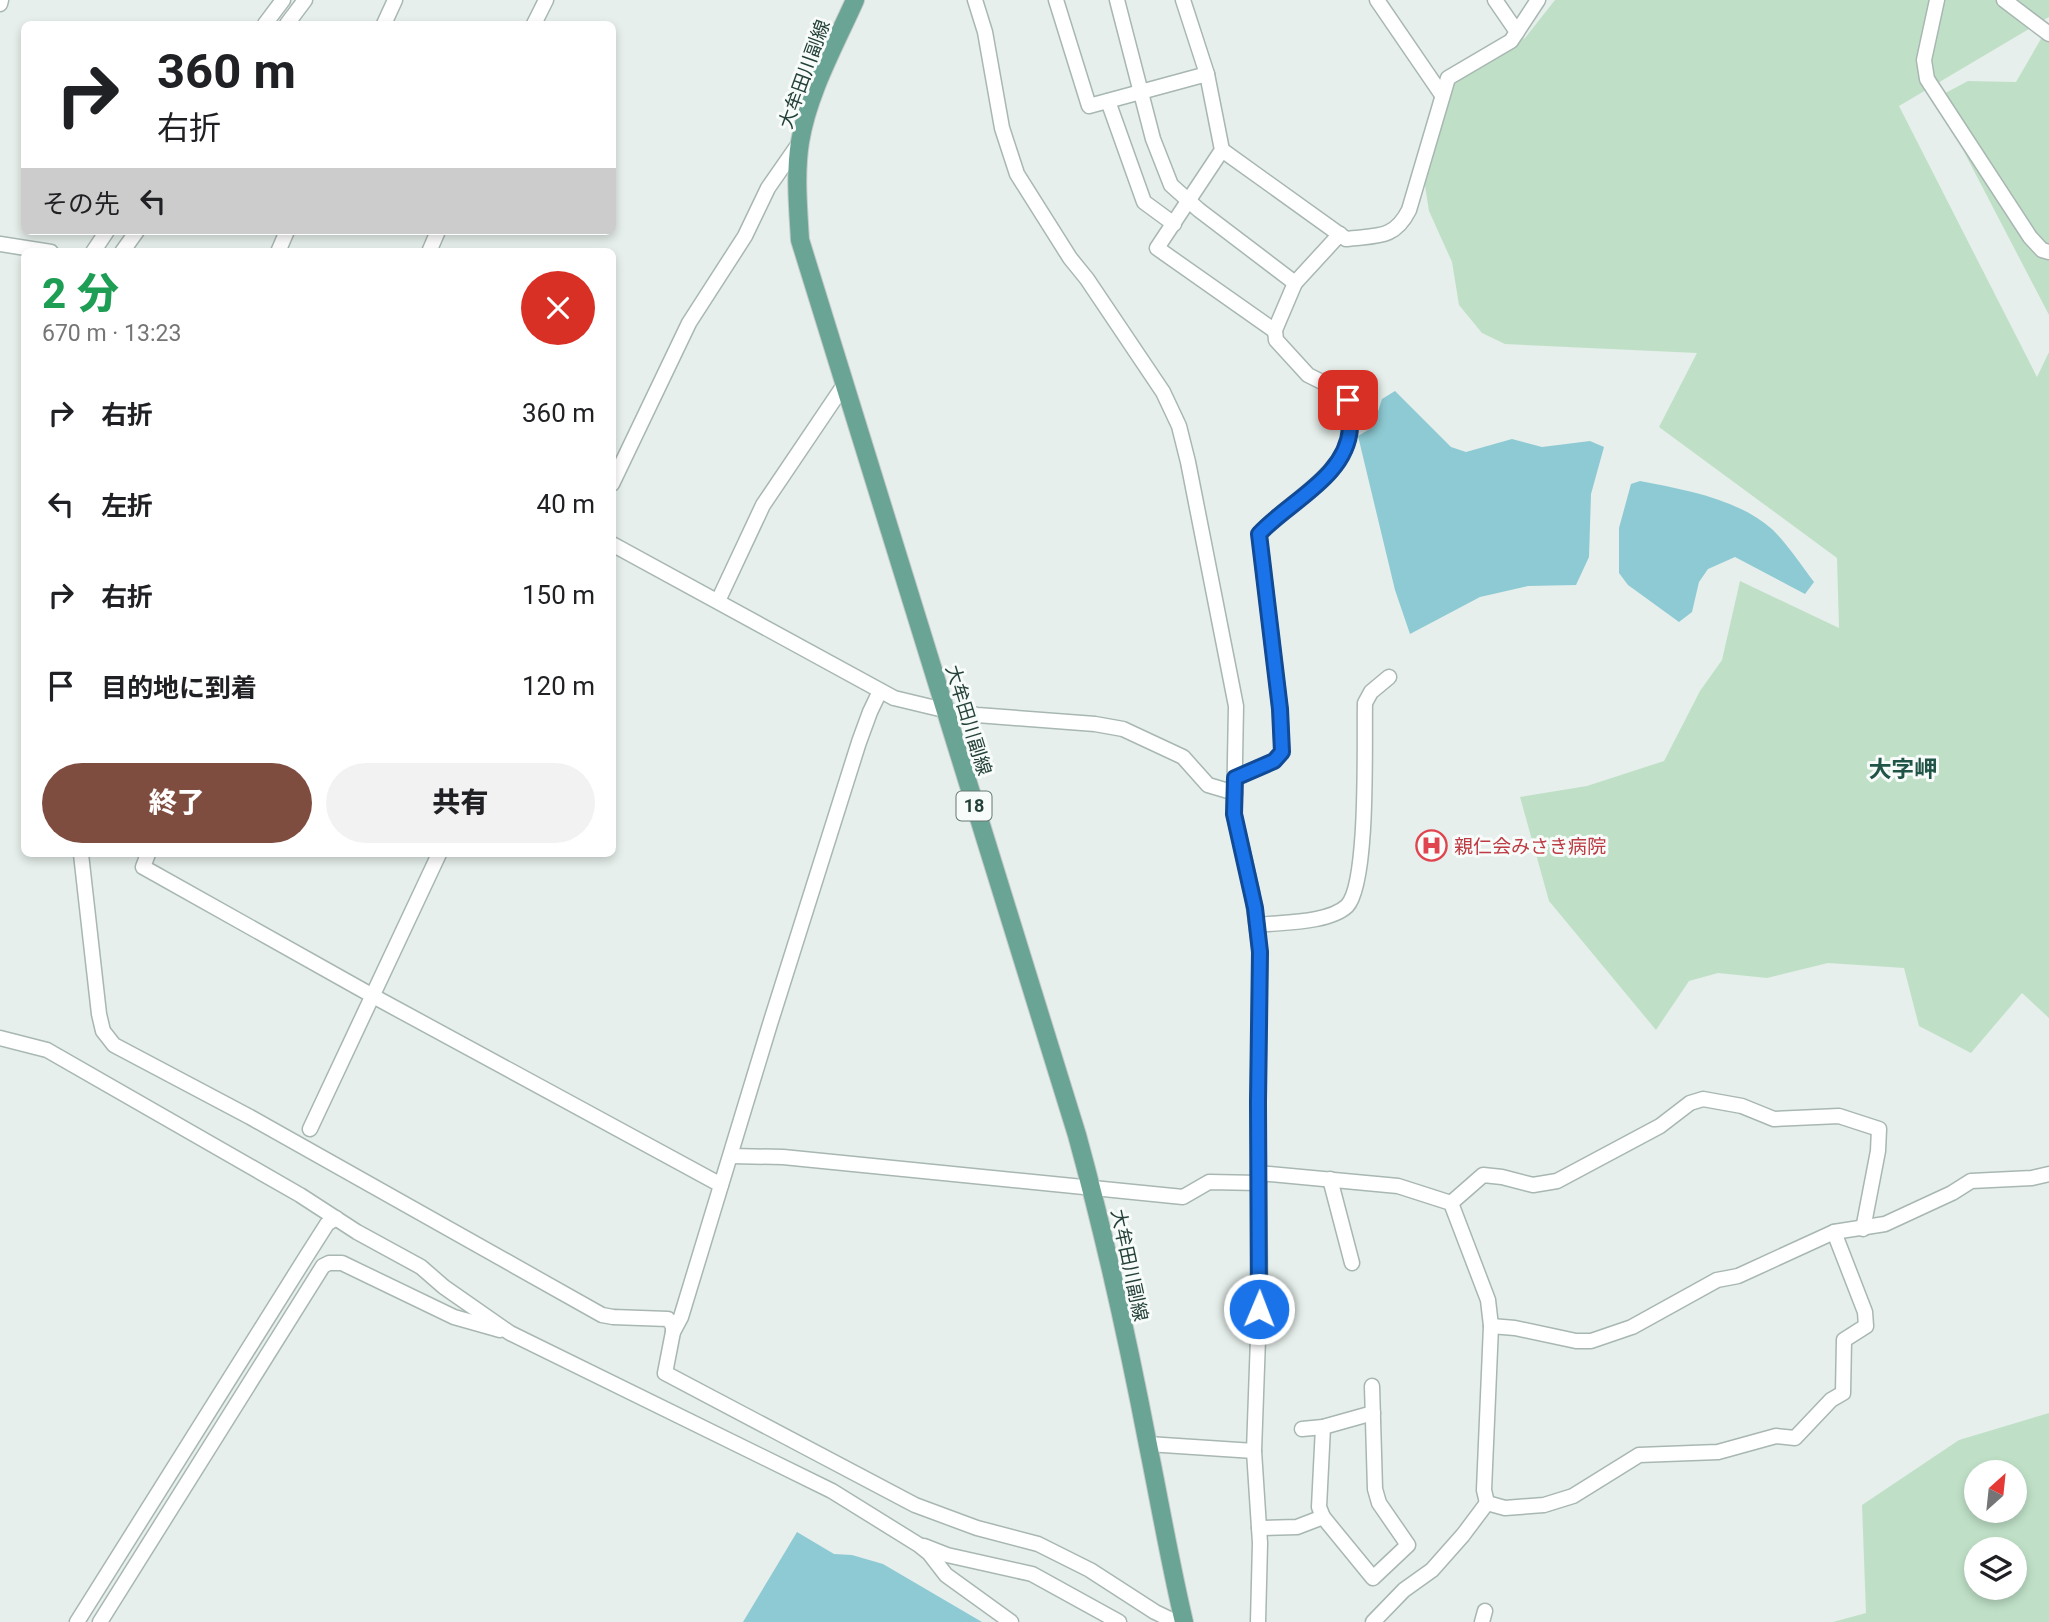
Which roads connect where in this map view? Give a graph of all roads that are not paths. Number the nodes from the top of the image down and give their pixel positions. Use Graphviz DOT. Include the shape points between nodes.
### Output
graph roads {
  1 [pos="283,0"];
  2 [pos="305,0"];
  3 [pos="396,0"];
  4 [pos="546,0"];
  5 [pos="855,0"];
  6 [pos="975,0"];
  7 [pos="1056,0"];
  8 [pos="1117,0"];
  9 [pos="1377,0"];
  10 [pos="1495,0"];
  11 [pos="1538,0"];
  12 [pos="1937,0"];
  13 [pos="2004,0"];
  14 [pos="1188,1"];
  15 [pos="267,21"];
  16 [pos="289,21"];
  17 [pos="386,21"];
  18 [pos="536,21"];
  19 [pos="1517,32"];
  20 [pos="2049,34"];
  21 [pos="1207,74"];
  22 [pos="1141,92"];
  23 [pos="1442,95"];
  24 [pos="1108,102"];
  25 [pos="801,141"];
  26 [pos="1222,150"];
  27 [pos="1190,201"];
  28 [pos="1174,224"];
  29 [pos="1340,234"];
  30 [pos="0,244"];
  31 [pos="26,248"];
  32 [pos="2049,252"];
  33 [pos="1295,283"];
  34 [pos="1275,331"];
  35 [pos="844,385"];
  36 [pos="616,476"];
  37 [pos="616,546"];
  38 [pos="718,601"];
  39 [pos="1389,677"];
  40 [pos="880,691"];
  41 [pos="944,710"];
  42 [pos="1235,778"];
  43 [pos="1235,793"];
  44 [pos="81,857"];
  45 [pos="147,857"];
  46 [pos="438,857"];
  47 [pos="1258,925"];
  48 [pos="373,996"];
  49 [pos="0,1038"];
  50 [pos="310,1129"];
  51 [pos="731,1156"];
  52 [pos="2049,1174"];
  53 [pos="1259,1178"];
  54 [pos="1330,1179"];
  55 [pos="722,1185"];
  56 [pos="1092,1188"];
  57 [pos="1451,1203"];
  58 [pos="336,1218"];
  59 [pos="1863,1229"];
  60 [pos="1834,1232"];
  61 [pos="1352,1263"];
  62 [pos="1491,1326"];
  63 [pos="510,1332"];
  64 [pos="673,1332"];
  65 [pos="1372,1386"];
  66 [pos="1373,1413"];
  67 [pos="1322,1427"];
  68 [pos="1302,1429"];
  69 [pos="1148,1444"];
  70 [pos="1254,1451"];
  71 [pos="1487,1503"];
  72 [pos="1323,1517"];
  73 [pos="1259,1521"];
  74 [pos="919,1545"];
  75 [pos="77,1622"];
  76 [pos="100,1622"];
  77 [pos="1011,1622"];
  78 [pos="1119,1622"];
  79 [pos="1176,1622"];
  80 [pos="1184,1622"];
  81 [pos="1258,1622"];
  82 [pos="1373,1622"];
  1 -- 15 [label="street"];
  2 -- 16 [label="street"];
  3 -- 17 [label="street"];
  4 -- 18 [label="street"];
  5 -- 25 [label="main road, 大牟田川副線 / 18"];
  6 -- 42 [label="street" via="1002,128 1017,174 1172,409 1188,462 1236,706"];
  7 -- 24 [label="street" via="1089,106"];
  8 -- 22 [label="street"];
  9 -- 23 [label="street"];
  10 -- 19 [label="street"];
  11 -- 19 [label="street"];
  12 -- 32 [label="street" via="1924,60 1927,79 2031,237"];
  13 -- 20 [label="street"];
  14 -- 21 [label="street"];
  19 -- 23 [label="street" via="1511,41 1448,78"];
  21 -- 22 [label="street"];
  21 -- 26 [label="street"];
  22 -- 24 [label="street"];
  22 -- 27 [label="street" via="1171,185"];
  23 -- 29 [label="street" via="1402,223 1391,232 1346,239"];
  24 -- 28 [label="street" via="1144,202"];
  25 -- 35 [label="main road, 大牟田川副線 / 18" via="797,188 800,240"];
  25 -- 36 [label="street" via="689,323"];
  26 -- 27 [label="street"];
  26 -- 29 [label="street"];
  27 -- 28 [label="street"];
  27 -- 33 [label="street"];
  28 -- 34 [label="street" via="1157,248"];
  29 -- 33 [label="street"];
  30 -- 31 [label="street"];
  33 -- 34 [label="street"];
  34 -- 42 [label="street" via="1276,340 1308,375 1340,386 1348,400 1350,427 1346,445 1329,473 1259,534 1282,752 1274,761"];
  35 -- 38 [label="street" via="763,505"];
  35 -- 41 [label="main road, 大牟田川副線 / 18"];
  37 -- 38 [label="street"];
  38 -- 40 [label="street"];
  39 -- 47 [label="street" via="1365,703 1362,847 1359,879 1348,905 1327,917"];
  40 -- 41 [label="street"];
  40 -- 51 [label="street" via="859,742"];
  41 -- 43 [label="street" via="1123,729 1183,757 1208,785"];
  41 -- 56 [label="main road, 大牟田川副線 / 18"];
  42 -- 43 [label="street"];
  43 -- 47 [label="street" via="1238,840"];
  44 -- 64 [label="street" via="99,1014 103,1031 114,1045 602,1315 668,1320"];
  45 -- 48 [label="street" via="143,867"];
  46 -- 48 [label="street"];
  47 -- 53 [label="street"];
  48 -- 50 [label="street"];
  48 -- 55 [label="street"];
  49 -- 58 [label="street" via="47,1051"];
  51 -- 55 [label="street"];
  51 -- 56 [label="street" via="783,1157"];
  52 -- 59 [label="street" via="1971,1181 1885,1224"];
  53 -- 54 [label="street"];
  53 -- 56 [label="street" via="1209,1182 1183,1197"];
  53 -- 70 [label="street"];
  54 -- 57 [label="street" via="1398,1186"];
  54 -- 61 [label="street"];
  55 -- 64 [label="street"];
  56 -- 69 [label="main road, 大牟田川副線 / 18"];
  57 -- 59 [label="street" via="1483,1175 1533,1185 1557,1181 1703,1099 1742,1106 1774,1119 1839,1116 1879,1129"];
  57 -- 62 [label="street" via="1488,1300"];
  58 -- 63 [label="street" via="421,1267"];
  58 -- 75 [label="street" via="327,1224"];
  59 -- 60 [label="street"];
  60 -- 62 [label="street" via="1738,1276 1717,1280 1632,1327 1591,1341"];
  60 -- 71 [label="street" via="1865,1312 1866,1326 1844,1340 1843,1393 1796,1438 1776,1436 1718,1452 1639,1455 1573,1496 1505,1508"];
  62 -- 71 [label="street" via="1484,1449"];
  63 -- 74 [label="street" via="832,1491"];
  63 -- 76 [label="street" via="454,1317 342,1262 323,1266"];
  64 -- 79 [label="street" via="665,1373 915,1505 1038,1544"];
  65 -- 66 [label="street"];
  66 -- 67 [label="street"];
  66 -- 72 [label="street" via="1377,1496 1408,1545 1373,1578"];
  67 -- 68 [label="street"];
  67 -- 72 [label="street" via="1319,1507"];
  69 -- 70 [label="street"];
  69 -- 80 [label="main road, 大牟田川副線 / 18"];
  70 -- 73 [label="street"];
  71 -- 82 [label="street" via="1432,1570 1404,1590"];
  72 -- 73 [label="street" via="1297,1527"];
  73 -- 81 [label="street"];
  74 -- 77 [label="street" via="946,1575"];
  74 -- 78 [label="street" via="1032,1574"];
}
